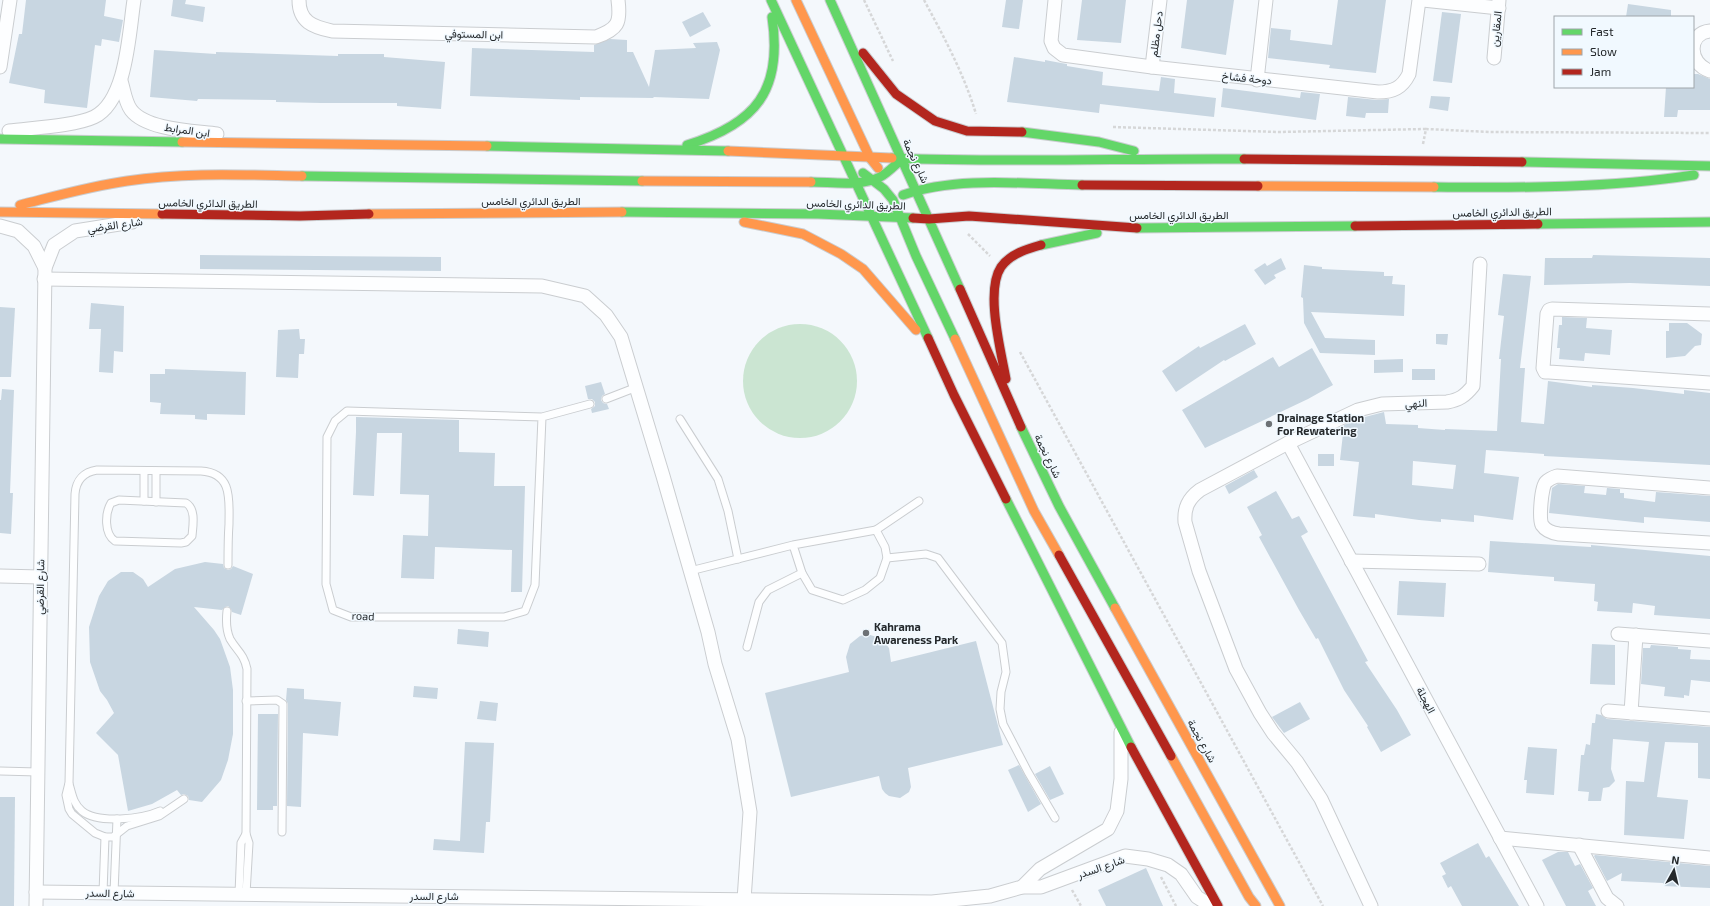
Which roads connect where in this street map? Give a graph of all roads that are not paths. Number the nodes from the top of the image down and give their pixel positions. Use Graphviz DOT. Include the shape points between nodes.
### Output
graph roads {
  1 [pos="10,0"];
  2 [pos="134,0"];
  3 [pos="299,0"];
  4 [pos="618,0"];
  5 [pos="771,0"];
  6 [pos="796,0"];
  7 [pos="830,0"];
  8 [pos="1055,0"];
  9 [pos="1160,0"];
  10 [pos="1266,0"];
  11 [pos="1419,0"];
  12 [pos="1423,0"];
  13 [pos="1499,4"];
  14 [pos="844,31"];
  15 [pos="1710,31"];
  16 [pos="1694,45"];
  17 [pos="1694,57"];
  18 [pos="1494,58"];
  19 [pos="0,67"];
  20 [pos="1152,67"];
  21 [pos="1710,71"];
  22 [pos="1257,80"];
  23 [pos="121,81"];
  24 [pos="0,132"];
  25 [pos="0,139"];
  26 [pos="278,142"];
  27 [pos="677,149"];
  28 [pos="842,156"];
  29 [pos="870,158"];
  30 [pos="1164,158"];
  31 [pos="902,159"];
  32 [pos="1710,166"];
  33 [pos="1710,172"];
  34 [pos="884,176"];
  35 [pos="872,180"];
  36 [pos="855,182"];
  37 [pos="916,190"];
  38 [pos="902,195"];
  39 [pos="888,205"];
  40 [pos="0,211"];
  41 [pos="695,212"];
  42 [pos="206,215"];
  43 [pos="872,217"];
  44 [pos="901,218"];
  45 [pos="929,219"];
  46 [pos="1710,222"];
  47 [pos="0,226"];
  48 [pos="1140,228"];
  49 [pos="1480,264"];
  50 [pos="45,274"];
  51 [pos="1710,314"];
  52 [pos="935,352"];
  53 [pos="1710,383"];
  54 [pos="637,387"];
  55 [pos="606,399"];
  56 [pos="1008,399"];
  57 [pos="590,404"];
  58 [pos="542,417"];
  59 [pos="680,419"];
  60 [pos="1288,443"];
  61 [pos="144,471"];
  62 [pos="156,471"];
  63 [pos="1710,488"];
  64 [pos="144,501"];
  65 [pos="919,501"];
  66 [pos="156,502"];
  67 [pos="876,530"];
  68 [pos="1710,543"];
  69 [pos="793,545"];
  70 [pos="887,558"];
  71 [pos="738,559"];
  72 [pos="1351,561"];
  73 [pos="1478,564"];
  74 [pos="228,565"];
  75 [pos="690,571"];
  76 [pos="802,573"];
  77 [pos="0,576"];
  78 [pos="40,578"];
  79 [pos="227,611"];
  80 [pos="1618,634"];
  81 [pos="1636,636"];
  82 [pos="1710,641"];
  83 [pos="747,647"];
  84 [pos="246,701"];
  85 [pos="1608,711"];
  86 [pos="1631,712"];
  87 [pos="1710,719"];
  88 [pos="1121,728"];
  89 [pos="0,771"];
  90 [pos="38,772"];
  91 [pos="69,783"];
  92 [pos="1055,818"];
  93 [pos="117,819"];
  94 [pos="282,832"];
  95 [pos="116,835"];
  96 [pos="104,837"];
  97 [pos="1500,838"];
  98 [pos="1579,845"];
  99 [pos="1710,858"];
  100 [pos="1022,887"];
  101 [pos="36,892"];
  102 [pos="108,893"];
  103 [pos="243,894"];
  104 [pos="744,900"];
  105 [pos="505,901"];
  106 [pos="860,904"];
  107 [pos="36,906"];
  108 [pos="1211,906"];
  109 [pos="1218,906"];
  110 [pos="1256,906"];
  111 [pos="1280,906"];
  112 [pos="1371,906"];
  113 [pos="1537,906"];
  114 [pos="1617,906"];
  1 -- 19 [label="street"];
  2 -- 23 [label="street, ابن المرابط"];
  3 -- 4 [label="street, ابن المستوفي" via="299,8 304,19 317,28 332,31 596,37 609,33 617,25 620,13"];
  5 -- 27 [label="main road" via="775,57 773,72 761,100 745,117 726,131"];
  5 -- 28 [label="main road"];
  6 -- 29 [label="main road"];
  7 -- 14 [label="main road, شارع نجمة"];
  8 -- 20 [label="street, دوحة فشاخ" via="1051,41 1063,55"];
  9 -- 20 [label="street, دحل مظلم"];
  10 -- 22 [label="street"];
  11 -- 22 [label="street, دوحة فشاخ" via="1409,74 1398,88 1378,92"];
  12 -- 13 [label="street"];
  13 -- 18 [label="street, المقارين"];
  14 -- 30 [label="main road" via="896,94 935,121 981,132 1073,137"];
  14 -- 31 [label="main road, شارع نجمة"];
  15 -- 16 [label="street" via="1700,35"];
  17 -- 21 [label="street" via="1698,64"];
  20 -- 22 [label="street, دوحة فشاخ"];
  23 -- 24 [label="street, ابن المرابط" via="109,104 95,117 83,121"];
  23 -- 26 [label="street, ابن المرابط" via="132,111 151,123"];
  25 -- 26 [label="main road"];
  26 -- 27 [label="main road"];
  27 -- 28 [label="main road"];
  28 -- 29 [label="main road"];
  28 -- 35 [label="main road"];
  28 -- 36 [label="main road"];
  29 -- 31 [label="main road"];
  29 -- 34 [label="main road"];
  30 -- 31 [label="main road"];
  30 -- 32 [label="main road"];
  31 -- 34 [label="main road"];
  31 -- 37 [label="main road, شارع نجمة"];
  33 -- 37 [label="main road" via="1656,182 1617,185 988,183"];
  34 -- 35 [label="main road"];
  34 -- 38 [label="main road"];
  35 -- 36 [label="main road"];
  35 -- 39 [label="main road" via="884,189"];
  36 -- 40 [label="main road" via="226,175 165,177 113,182 74,190"];
  36 -- 43 [label="main road"];
  37 -- 38 [label="main road"];
  37 -- 45 [label="main road, شارع نجمة"];
  38 -- 39 [label="main road"];
  38 -- 45 [label="main road"];
  39 -- 43 [label="main road"];
  39 -- 44 [label="main road"];
  40 -- 42 [label="main road, الطريق الدائري الخامس"];
  41 -- 42 [label="main road, الطريق الدائري الخامس"];
  41 -- 43 [label="main road, الطريق الدائري الخامس"];
  41 -- 52 [label="main road" via="803,234 841,254 863,269"];
  42 -- 50 [label="street, شارع القرضي" via="115,224 75,231 54,245"];
  43 -- 44 [label="main road, الطريق الدائري الخامس"];
  43 -- 52 [label="main road"];
  44 -- 45 [label="main road, الطريق الدائري الخامس"];
  44 -- 110 [label="main road" via="916,256 1034,511"];
  45 -- 48 [label="main road, الطريق الدائري الخامس" via="984,217"];
  45 -- 56 [label="main road, شارع نجمة"];
  46 -- 48 [label="main road, الطريق الدائري الخامس"];
  47 -- 50 [label="street, شارع القرضي" via="18,231 34,246"];
  48 -- 56 [label="main road" via="1060,238 1016,255 1002,266 994,288 993,301"];
  49 -- 60 [label="street, النهي" via="1473,386 1466,395 1446,402 1369,406"];
  50 -- 54 [label="street" via="542,286 585,296 606,315 621,337"];
  50 -- 78 [label="street, شارع القرضي"];
  51 -- 53 [label="street" via="1552,309 1547,314 1543,368 1545,372"];
  52 -- 88 [label="main road"];
  54 -- 55 [label="lane"];
  54 -- 75 [label="street"];
  56 -- 111 [label="main road, شارع نجمة" via="1059,506"];
  57 -- 58 [label="lane"];
  58 -- 58 [label="lane, road" via="347,411 335,421 327,437 326,584 333,610 350,617 504,617 525,611 535,585"];
  59 -- 71 [label="lane" via="718,479"];
  60 -- 72 [label="street, الهجلة"];
  60 -- 112 [label="street, النهي" via="1200,490 1189,501 1184,515 1192,549 1212,609 1247,691 1273,734 1298,762 1321,799"];
  61 -- 62 [label="lane"];
  61 -- 64 [label="lane"];
  61 -- 91 [label="lane" via="91,471 81,477 75,488"];
  62 -- 66 [label="lane"];
  62 -- 74 [label="lane" via="207,471 222,480 229,493"];
  63 -- 68 [label="street" via="1558,476 1546,482 1540,517 1541,524 1546,529 1559,534"];
  64 -- 66 [label="lane"];
  64 -- 66 [label="lane" via="120,500 111,503 107,528 110,538 115,541 181,543 190,540 193,520 190,505"];
  65 -- 67 [label="lane"];
  67 -- 69 [label="lane"];
  67 -- 70 [label="lane" via="885,547"];
  69 -- 71 [label="lane"];
  69 -- 76 [label="lane"];
  70 -- 76 [label="lane" via="880,578 865,590 843,600 812,590"];
  70 -- 92 [label="lane" via="926,554 938,558 1002,643 1006,672 1000,709 1003,724"];
  71 -- 75 [label="lane"];
  72 -- 73 [label="street"];
  72 -- 97 [label="street, الهجلة"];
  75 -- 104 [label="street" via="738,739 750,812"];
  76 -- 83 [label="lane" via="768,590 759,602"];
  77 -- 78 [label="street"];
  78 -- 90 [label="street, شارع القرضي"];
  79 -- 84 [label="lane" via="228,632 246,663"];
  80 -- 81 [label="street"];
  81 -- 82 [label="street"];
  81 -- 86 [label="street"];
  84 -- 94 [label="lane" via="278,700 283,704"];
  84 -- 103 [label="lane" via="246,834 249,843"];
  85 -- 86 [label="street"];
  86 -- 87 [label="street"];
  88 -- 100 [label="street, شارع السدر" via="1121,779 1117,811 1108,829 1040,869"];
  88 -- 109 [label="main road"];
  89 -- 90 [label="lane"];
  90 -- 101 [label="street, شارع القرضي"];
  91 -- 93 [label="lane" via="74,801 82,811 94,817"];
  91 -- 96 [label="lane" via="66,795 72,814 95,833"];
  93 -- 95 [label="lane"];
  93 -- 95 [label="lane" via="158,812 182,797 159,816 127,826"];
  95 -- 96 [label="lane"];
  95 -- 102 [label="lane"];
  96 -- 102 [label="lane"];
  97 -- 98 [label="street"];
  97 -- 113 [label="street, الهجلة"];
  98 -- 99 [label="street"];
  98 -- 114 [label="street" via="1607,898"];
  100 -- 106 [label="street, شارع السدر" via="990,896 963,899"];
  100 -- 108 [label="street, شارع السدر" via="1042,887 1126,856 1168,865 1181,874 1197,897"];
  101 -- 102 [label="street, شارع السدر"];
  101 -- 107 [label="street, شارع القرضي"];
  102 -- 103 [label="street, شارع السدر"];
  103 -- 105 [label="street, شارع السدر"];
  104 -- 105 [label="street, شارع السدر"];
  104 -- 106 [label="street, شارع السدر"];
}
